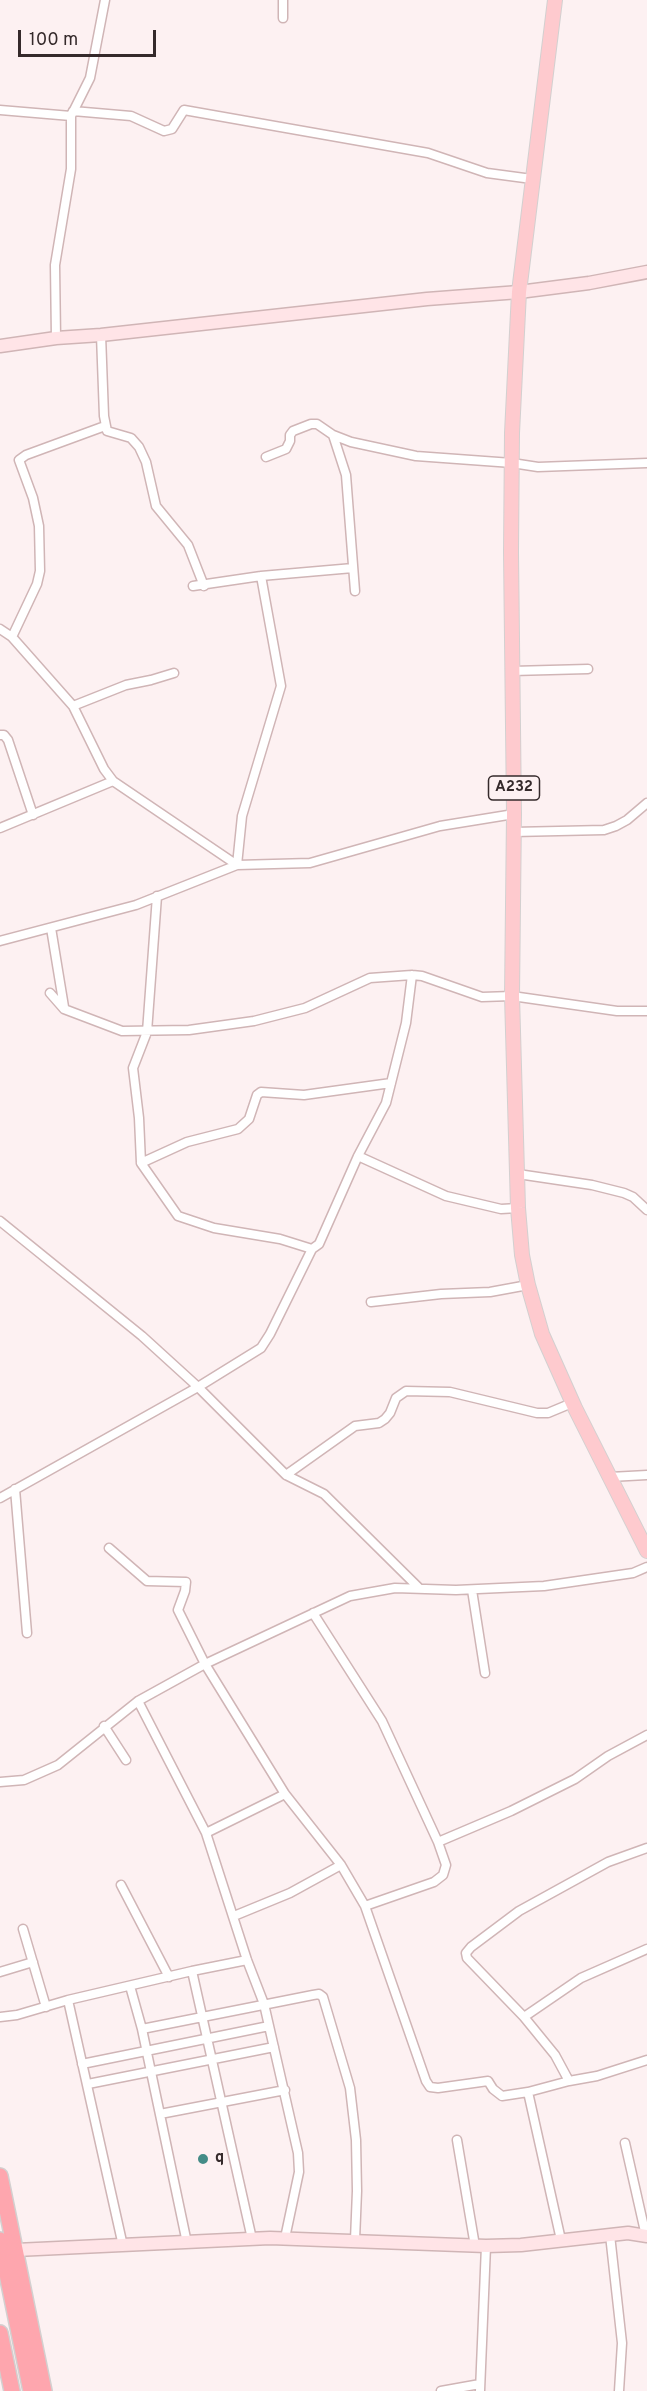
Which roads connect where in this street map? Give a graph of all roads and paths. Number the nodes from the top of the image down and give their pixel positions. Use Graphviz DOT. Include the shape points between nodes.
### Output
graph roads {
  1 [pos="105,0"];
  2 [pos="283,0"];
  3 [pos="555,0"];
  4 [pos="283,18"];
  5 [pos="0,110"];
  6 [pos="71,116"];
  7 [pos="532,180"];
  8 [pos="647,272"];
  9 [pos="519,292"];
  10 [pos="101,335"];
  11 [pos="56,338"];
  12 [pos="0,346"];
  13 [pos="105,426"];
  14 [pos="333,435"];
  15 [pos="266,457"];
  16 [pos="512,463"];
  17 [pos="647,463"];
  18 [pos="353,568"];
  19 [pos="261,576"];
  20 [pos="193,586"];
  21 [pos="204,586"];
  22 [pos="355,591"];
  23 [pos="0,629"];
  24 [pos="12,637"];
  25 [pos="588,669"];
  26 [pos="512,670"];
  27 [pos="174,673"];
  28 [pos="73,706"];
  29 [pos="0,735"];
  30 [pos="113,781"];
  31 [pos="647,803"];
  32 [pos="514,814"];
  33 [pos="33,815"];
  34 [pos="0,828"];
  35 [pos="513,832"];
  36 [pos="237,865"];
  37 [pos="157,896"];
  38 [pos="51,928"];
  39 [pos="0,941"];
  40 [pos="412,975"];
  41 [pos="50,993"];
  42 [pos="512,996"];
  43 [pos="64,1009"];
  44 [pos="647,1011"];
  45 [pos="147,1032"];
  46 [pos="391,1083"];
  47 [pos="358,1156"];
  48 [pos="141,1163"];
  49 [pos="518,1174"];
  50 [pos="518,1208"];
  51 [pos="647,1210"];
  52 [pos="0,1221"];
  53 [pos="312,1249"];
  54 [pos="528,1285"];
  55 [pos="371,1302"];
  56 [pos="198,1387"];
  57 [pos="572,1403"];
  58 [pos="286,1475"];
  59 [pos="647,1475"];
  60 [pos="610,1477"];
  61 [pos="15,1490"];
  62 [pos="0,1498"];
  63 [pos="109,1548"];
  64 [pos="647,1551"];
  65 [pos="647,1566"];
  66 [pos="419,1588"];
  67 [pos="472,1590"];
  68 [pos="313,1613"];
  69 [pos="27,1633"];
  70 [pos="205,1664"];
  71 [pos="484,1673"];
  72 [pos="138,1701"];
  73 [pos="104,1726"];
  74 [pos="647,1735"];
  75 [pos="126,1760"];
  76 [pos="0,1782"];
  77 [pos="285,1794"];
  78 [pos="206,1833"];
  79 [pos="438,1842"];
  80 [pos="647,1848"];
  81 [pos="341,1865"];
  82 [pos="121,1884"];
  83 [pos="365,1906"];
  84 [pos="234,1916"];
  85 [pos="23,1929"];
  86 [pos="647,1948"];
  87 [pos="246,1960"];
  88 [pos="33,1962"];
  89 [pos="192,1971"];
  90 [pos="0,1972"];
  91 [pos="169,1977"];
  92 [pos="130,1986"];
  93 [pos="68,2000"];
  94 [pos="264,2004"];
  95 [pos="46,2007"];
  96 [pos="0,2017"];
  97 [pos="524,2017"];
  98 [pos="203,2018"];
  99 [pos="269,2026"];
  100 [pos="142,2029"];
  101 [pos="208,2038"];
  102 [pos="274,2047"];
  103 [pos="145,2051"];
  104 [pos="647,2060"];
  105 [pos="213,2061"];
  106 [pos="82,2064"];
  107 [pos="151,2072"];
  108 [pos="569,2081"];
  109 [pos="88,2084"];
  110 [pos="285,2090"];
  111 [pos="528,2092"];
  112 [pos="222,2102"];
  113 [pos="160,2115"];
  114 [pos="457,2140"];
  115 [pos="625,2143"];
  116 [pos="0,2176"];
  117 [pos="610,2235"];
  118 [pos="646,2236"];
  119 [pos="285,2238"];
  120 [pos="252,2239"];
  121 [pos="0,2240"];
  122 [pos="355,2240"];
  123 [pos="561,2240"];
  124 [pos="187,2243"];
  125 [pos="123,2246"];
  126 [pos="480,2246"];
  127 [pos="16,2250"];
  128 [pos="0,2332"];
  129 [pos="480,2388"];
  130 [pos="12,2391"];
  131 [pos="31,2391"];
  132 [pos="44,2391"];
  133 [pos="441,2391"];
  134 [pos="619,2391"];
  1 -- 6 [label="street" via="90,78"];
  2 -- 4 [label="street"];
  3 -- 7 [label="main road, A232"];
  5 -- 6 [label="street"];
  6 -- 7 [label="street" via="74,111 132,116 164,131 172,129 184,111 428,153 487,172"];
  6 -- 11 [label="street" via="71,169 55,265"];
  7 -- 9 [label="main road, A232"];
  8 -- 9 [label="main road"];
  9 -- 10 [label="main road"];
  9 -- 16 [label="main road, A232"];
  10 -- 11 [label="main road"];
  10 -- 13 [label="street"];
  11 -- 12 [label="main road"];
  13 -- 21 [label="street" via="111,434 131,438 139,447 156,506 188,545"];
  13 -- 24 [label="street" via="19,460 39,526 40,571"];
  14 -- 15 [label="street" via="311,424 290,435 286,449"];
  14 -- 16 [label="street" via="397,453"];
  14 -- 18 [label="street" via="346,475"];
  16 -- 17 [label="street" via="538,467"];
  16 -- 26 [label="main road, A232"];
  18 -- 19 [label="street"];
  18 -- 22 [label="street"];
  19 -- 21 [label="street"];
  19 -- 36 [label="street" via="281,686 242,816"];
  20 -- 21 [label="street"];
  23 -- 24 [label="street"];
  24 -- 28 [label="street"];
  25 -- 26 [label="street"];
  26 -- 32 [label="main road, A232"];
  27 -- 28 [label="street" via="126,685"];
  28 -- 30 [label="street"];
  29 -- 33 [label="street" via="8,740"];
  30 -- 33 [label="street"];
  30 -- 36 [label="street"];
  31 -- 35 [label="street" via="622,824 604,830"];
  32 -- 35 [label="main road, A232"];
  32 -- 36 [label="street" via="440,826 310,863"];
  33 -- 34 [label="street"];
  35 -- 42 [label="main road, A232"];
  36 -- 37 [label="street"];
  37 -- 38 [label="street"];
  37 -- 45 [label="street"];
  38 -- 39 [label="street"];
  38 -- 43 [label="street"];
  40 -- 42 [label="street" via="482,997"];
  40 -- 45 [label="street" via="370,978 305,1008 254,1021"];
  40 -- 46 [label="street" via="406,1023"];
  41 -- 43 [label="street"];
  42 -- 44 [label="street" via="617,1011"];
  42 -- 49 [label="main road, A232"];
  43 -- 45 [label="street" via="122,1031"];
  45 -- 48 [label="street" via="133,1068"];
  46 -- 47 [label="street" via="386,1103"];
  46 -- 48 [label="street" via="304,1095 261,1092 249,1119 238,1129 187,1142"];
  47 -- 50 [label="street" via="446,1196 501,1209"];
  47 -- 53 [label="street" via="324,1234"];
  48 -- 53 [label="street" via="178,1216 214,1228 280,1239"];
  49 -- 50 [label="main road, A232"];
  49 -- 51 [label="street" via="624,1193"];
  50 -- 54 [label="main road, A232"];
  52 -- 56 [label="street" via="142,1336"];
  53 -- 56 [label="street" via="261,1348"];
  54 -- 55 [label="street"];
  54 -- 57 [label="main road, A232" via="542,1334"];
  56 -- 58 [label="street"];
  56 -- 61 [label="street"];
  57 -- 58 [label="street" via="548,1413 537,1413 450,1392 406,1391 396,1398 385,1419 354,1426"];
  57 -- 60 [label="main road, A232"];
  58 -- 66 [label="street" via="324,1494"];
  59 -- 60 [label="street"];
  60 -- 64 [label="main road, A232"];
  61 -- 62 [label="street"];
  61 -- 69 [label="street"];
  63 -- 70 [label="street" via="147,1581 186,1582 178,1610"];
  65 -- 67 [label="street" via="633,1573 591,1581"];
  66 -- 67 [label="street"];
  66 -- 68 [label="street" via="350,1596"];
  67 -- 71 [label="street"];
  68 -- 70 [label="street"];
  68 -- 79 [label="street" via="382,1721"];
  70 -- 72 [label="street"];
  70 -- 77 [label="street"];
  72 -- 73 [label="street"];
  72 -- 78 [label="street"];
  73 -- 75 [label="street"];
  73 -- 76 [label="street" via="58,1765 24,1780"];
  74 -- 79 [label="street" via="574,1779"];
  77 -- 78 [label="street"];
  77 -- 81 [label="street"];
  78 -- 84 [label="street"];
  79 -- 83 [label="street" via="446,1864 442,1875 434,1882"];
  80 -- 97 [label="street" via="608,1862 519,1911 466,1953"];
  81 -- 83 [label="street"];
  81 -- 84 [label="street" via="290,1893"];
  82 -- 91 [label="street"];
  83 -- 111 [label="street" via="430,2087 488,2081 502,2096"];
  84 -- 87 [label="street"];
  85 -- 88 [label="street"];
  86 -- 97 [label="street" via="581,1978"];
  87 -- 89 [label="street"];
  87 -- 94 [label="street"];
  88 -- 90 [label="street"];
  88 -- 95 [label="street"];
  89 -- 91 [label="street"];
  89 -- 98 [label="street"];
  91 -- 92 [label="street"];
  92 -- 93 [label="street"];
  92 -- 100 [label="street"];
  93 -- 95 [label="street"];
  93 -- 106 [label="street"];
  94 -- 98 [label="street"];
  94 -- 99 [label="street"];
  94 -- 122 [label="street" via="319,1994 323,1997 350,2088 356,2150"];
  95 -- 96 [label="street"];
  97 -- 108 [label="street" via="555,2055"];
  98 -- 100 [label="street"];
  98 -- 101 [label="street"];
  99 -- 101 [label="street"];
  99 -- 102 [label="street"];
  100 -- 103 [label="street"];
  101 -- 103 [label="street"];
  101 -- 105 [label="street"];
  102 -- 105 [label="street"];
  102 -- 110 [label="street"];
  103 -- 106 [label="street"];
  103 -- 107 [label="street"];
  104 -- 108 [label="street"];
  105 -- 107 [label="street"];
  105 -- 112 [label="street"];
  106 -- 109 [label="street"];
  107 -- 109 [label="street"];
  107 -- 113 [label="street"];
  108 -- 111 [label="street"];
  109 -- 125 [label="street"];
  110 -- 112 [label="street"];
  110 -- 119 [label="street" via="299,2172"];
  111 -- 123 [label="street"];
  112 -- 113 [label="street"];
  112 -- 120 [label="street"];
  113 -- 124 [label="street"];
  114 -- 126 [label="street"];
  115 -- 118 [label="street"];
  116 -- 127 [label="highway"];
  117 -- 118 [label="main road"];
  117 -- 123 [label="main road"];
  117 -- 134 [label="street" via="622,2343"];
  119 -- 120 [label="main road"];
  119 -- 122 [label="main road"];
  120 -- 124 [label="main road"];
  121 -- 131 [label="highway"];
  122 -- 126 [label="main road"];
  123 -- 126 [label="main road"];
  124 -- 125 [label="main road"];
  125 -- 127 [label="main road"];
  126 -- 129 [label="street"];
  127 -- 132 [label="highway"];
  128 -- 130 [label="highway"];
  129 -- 133 [label="street"];
}
